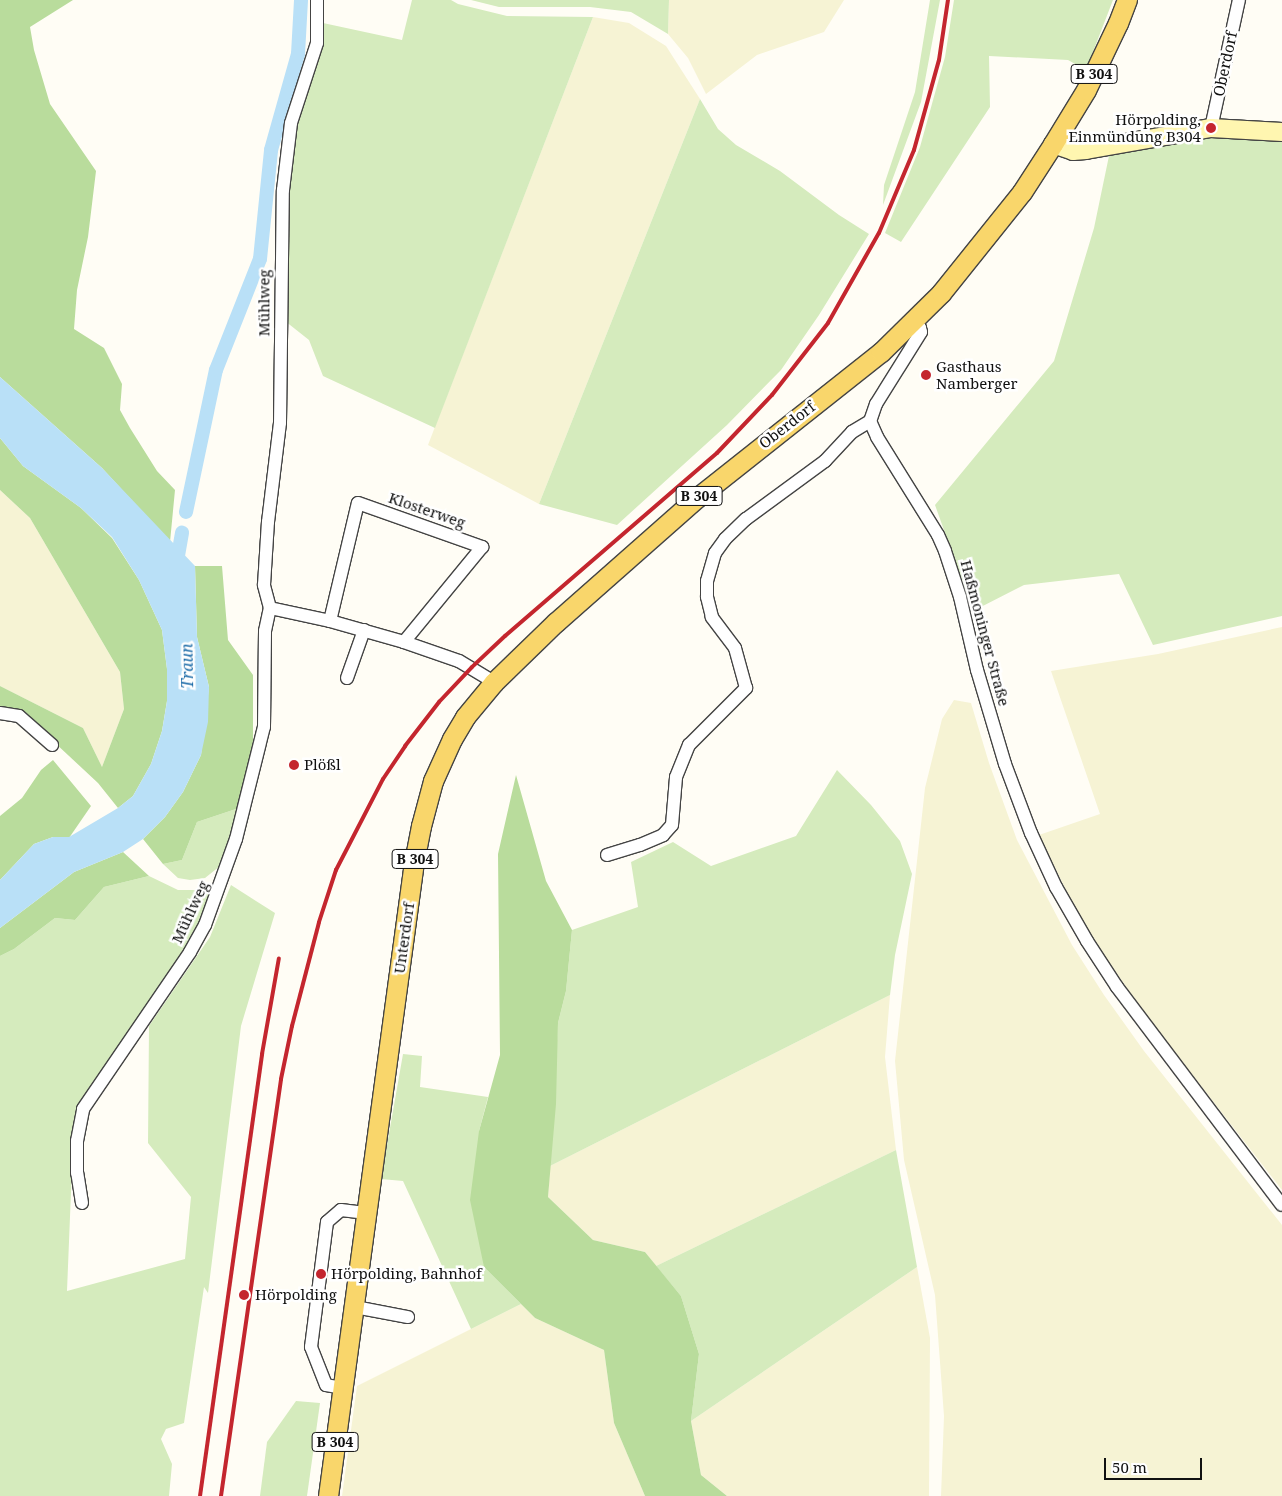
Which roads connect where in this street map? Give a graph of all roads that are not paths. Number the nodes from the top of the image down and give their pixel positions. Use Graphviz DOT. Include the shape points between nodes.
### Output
graph roads {
  1 [pos="317,0"];
  2 [pos="1127,0"];
  3 [pos="1239,0"];
  4 [pos="1211,128"];
  5 [pos="1282,132"];
  6 [pos="1053,144"];
  7 [pos="914,321"];
  8 [pos="870,421"];
  9 [pos="270,608"];
  10 [pos="330,621"];
  11 [pos="364,630"];
  12 [pos="404,642"];
  13 [pos="348,678"];
  14 [pos="494,682"];
  15 [pos="0,714"];
  16 [pos="52,745"];
  17 [pos="607,855"];
  18 [pos="82,1203"];
  19 [pos="1282,1205"];
  20 [pos="367,1213"];
  21 [pos="355,1307"];
  22 [pos="408,1317"];
  23 [pos="343,1388"];
  24 [pos="328,1496"];
  1 -- 9 [label="street, Mühlweg" via="316,43 291,123 283,190 280,423 264,585"];
  2 -- 6 [label="main road, Oberdorf / B 304" via="1086,90"];
  3 -- 4 [label="street, Oberdorf"];
  4 -- 5 [label="street"];
  4 -- 6 [label="street" via="1086,150 1073,151"];
  6 -- 7 [label="main road, Oberdorf / B 304" via="1022,192 982,244"];
  7 -- 8 [label="street" via="921,332 876,404"];
  7 -- 14 [label="main road, Oberdorf / B 304" via="881,352 698,497 556,622"];
  8 -- 17 [label="street" via="852,432 825,461 746,518 716,553 707,581 707,597 712,617 735,648 746,688 690,745 676,777 672,825 663,835"];
  8 -- 19 [label="street, Haßmoninger Straße" via="945,551 1005,764 1056,887 1117,987"];
  9 -- 10 [label="street"];
  9 -- 18 [label="street, Mühlweg" via="265,631 264,727 236,839 205,925 190,952 84,1109 76,1141 76,1173"];
  10 -- 11 [label="street"];
  10 -- 12 [label="street, Klosterweg" via="358,504 482,547"];
  11 -- 12 [label="street"];
  11 -- 13 [label="street"];
  12 -- 14 [label="street" via="459,661"];
  14 -- 20 [label="main road, Unterdorf / B 304" via="465,717 441,760 421,826"];
  15 -- 16 [label="street" via="19,716"];
  20 -- 21 [label="main road, Unterdorf / B 304"];
  20 -- 23 [label="street" via="340,1210 327,1222 311,1347 326,1385"];
  21 -- 22 [label="street"];
  21 -- 23 [label="main road, Unterdorf / B 304"];
  23 -- 24 [label="main road, Unterdorf / B 304"];
}
